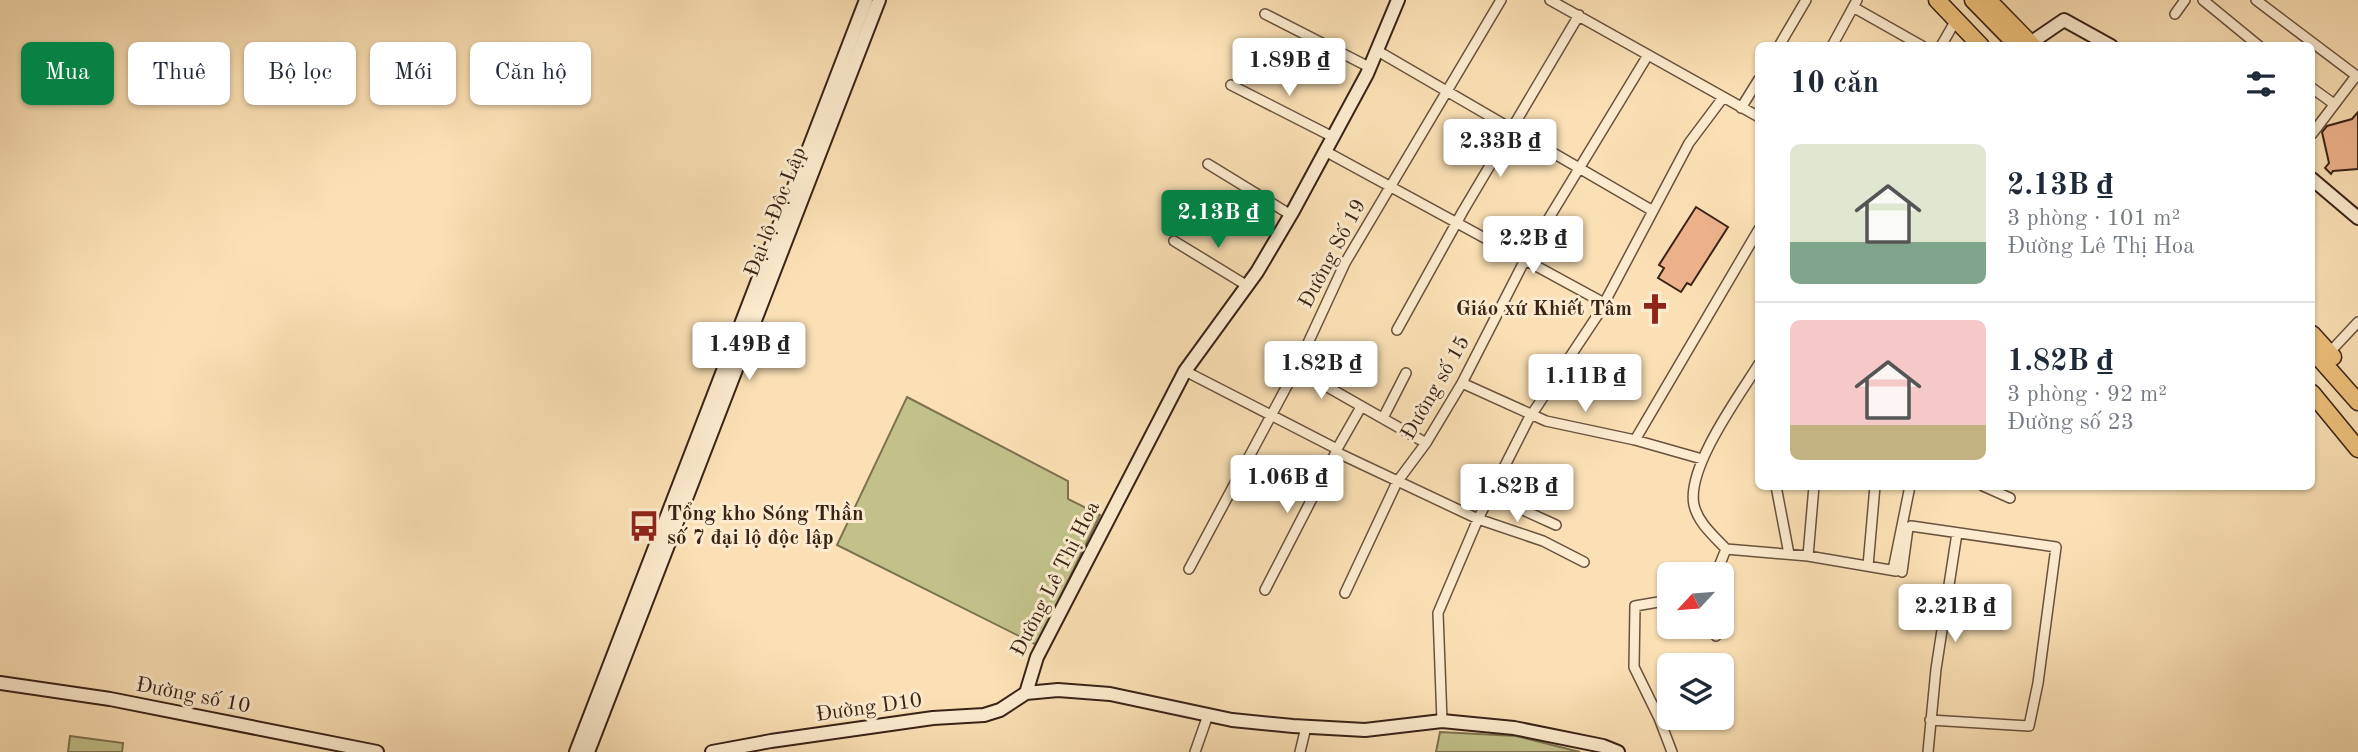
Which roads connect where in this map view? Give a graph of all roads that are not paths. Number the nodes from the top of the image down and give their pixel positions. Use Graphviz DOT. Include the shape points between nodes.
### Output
graph roads {
  1 [pos="866,0"];
  2 [pos="879,0"];
  3 [pos="1398,0"];
  4 [pos="1501,0"];
  5 [pos="1550,0"];
  6 [pos="1806,0"];
  7 [pos="1937,0"];
  8 [pos="1950,0"];
  9 [pos="1973,0"];
  10 [pos="1988,0"];
  11 [pos="2185,0"];
  12 [pos="2203,0"];
  13 [pos="2256,0"];
  14 [pos="1855,3"];
  15 [pos="1265,14"];
  16 [pos="2175,14"];
  17 [pos="1579,15"];
  18 [pos="1956,20"];
  19 [pos="1781,42"];
  20 [pos="1834,42"];
  21 [pos="1916,42"];
  22 [pos="1943,42"];
  23 [pos="1977,42"];
  24 [pos="1990,42"];
  25 [pos="2023,42"];
  26 [pos="2024,42"];
  27 [pos="2031,42"];
  28 [pos="2104,42"];
  29 [pos="2254,42"];
  30 [pos="2311,42"];
  31 [pos="2315,45"];
  32 [pos="1376,50"];
  33 [pos="1648,55"];
  34 [pos="1369,67"];
  35 [pos="2357,77"];
  36 [pos="1231,85"];
  37 [pos="1755,85"];
  38 [pos="1447,90"];
  39 [pos="2315,90"];
  40 [pos="1722,99"];
  41 [pos="2334,104"];
  42 [pos="1741,108"];
  43 [pos="1755,115"];
  44 [pos="1513,128"];
  45 [pos="2315,130"];
  46 [pos="1333,137"];
  47 [pos="1325,152"];
  48 [pos="1208,164"];
  49 [pos="1579,170"];
  50 [pos="2315,181"];
  51 [pos="1390,187"];
  52 [pos="1653,211"];
  53 [pos="2356,211"];
  54 [pos="1291,215"];
  55 [pos="1457,223"];
  56 [pos="1755,239"];
  57 [pos="1174,241"];
  58 [pos="1524,260"];
  59 [pos="1246,285"];
  60 [pos="1604,303"];
  61 [pos="2358,322"];
  62 [pos="1397,330"];
  63 [pos="2315,337"];
  64 [pos="2315,353"];
  65 [pos="2329,353"];
  66 [pos="1296,369"];
  67 [pos="1185,370"];
  68 [pos="1755,371"];
  69 [pos="1406,373"];
  70 [pos="2315,382"];
  71 [pos="1462,383"];
  72 [pos="2358,385"];
  73 [pos="2315,397"];
  74 [pos="2358,401"];
  75 [pos="1361,407"];
  76 [pos="1532,414"];
  77 [pos="1272,416"];
  78 [pos="1383,418"];
  79 [pos="2358,433"];
  80 [pos="1635,440"];
  81 [pos="1426,443"];
  82 [pos="2358,449"];
  83 [pos="1337,451"];
  84 [pos="1702,460"];
  85 [pos="1398,482"];
  86 [pos="1777,490"];
  87 [pos="1814,490"];
  88 [pos="1875,490"];
  89 [pos="1909,490"];
  90 [pos="1992,490"];
  91 [pos="1490,495"];
  92 [pos="2010,498"];
  93 [pos="1478,519"];
  94 [pos="1556,525"];
  95 [pos="1957,533"];
  96 [pos="1726,548"];
  97 [pos="1789,554"];
  98 [pos="1808,556"];
  99 [pos="1584,562"];
  100 [pos="1721,562"];
  101 [pos="1868,566"];
  102 [pos="1189,569"];
  103 [pos="1897,571"];
  104 [pos="1265,590"];
  105 [pos="1345,593"];
  106 [pos="1657,602"];
  107 [pos="0,683"];
  108 [pos="1026,694"];
  109 [pos="1208,715"];
  110 [pos="1930,720"];
  111 [pos="1442,721"];
  112 [pos="1306,727"];
  113 [pos="377,752"];
  114 [pos="576,752"];
  115 [pos="588,752"];
  116 [pos="712,752"];
  117 [pos="1195,752"];
  118 [pos="1300,752"];
  119 [pos="1618,752"];
  120 [pos="1672,752"];
  121 [pos="1928,752"];
  1 -- 114 [label="street, Đại lộ Độc Lập"];
  2 -- 115 [label="street, Đại lộ Độc Lập"];
  3 -- 32 [label="street, Đường Lê Thị Hoa"];
  4 -- 38 [label="street, Đường Số 19"];
  5 -- 17 [label="street"];
  6 -- 19 [label="street"];
  7 -- 18 [label="highway"];
  8 -- 24 [label="highway"];
  9 -- 25 [label="highway"];
  10 -- 26 [label="highway"];
  11 -- 16 [label="street"];
  12 -- 29 [label="street"];
  13 -- 30 [label="street"];
  14 -- 20 [label="street"];
  14 -- 21 [label="street"];
  15 -- 34 [label="street"];
  17 -- 33 [label="street"];
  17 -- 44 [label="street"];
  18 -- 22 [label="street"];
  18 -- 23 [label="highway"];
  27 -- 28 [label="street" via="2064,20"];
  31 -- 35 [label="street"];
  32 -- 34 [label="street, Đường Lê Thị Hoa"];
  32 -- 38 [label="street"];
  33 -- 40 [label="street"];
  33 -- 49 [label="street, Đường số 15"];
  34 -- 46 [label="street, Đường Lê Thị Hoa"];
  35 -- 41 [label="street"];
  36 -- 46 [label="street"];
  37 -- 42 [label="street"];
  38 -- 44 [label="street"];
  38 -- 51 [label="street, Đường Số 19"];
  39 -- 41 [label="street"];
  40 -- 42 [label="street"];
  40 -- 52 [label="street" via="1689,143"];
  41 -- 45 [label="street"];
  42 -- 43 [label="street"];
  44 -- 49 [label="street"];
  44 -- 55 [label="street"];
  46 -- 47 [label="street, Đường Lê Thị Hoa"];
  47 -- 51 [label="street"];
  47 -- 54 [label="street, Đường Lê Thị Hoa"];
  48 -- 54 [label="street"];
  49 -- 52 [label="street"];
  49 -- 58 [label="street, Đường số 15"];
  50 -- 53 [label="street"];
  51 -- 55 [label="street"];
  51 -- 66 [label="street, Đường Số 19" via="1345,263"];
  52 -- 60 [label="street"];
  54 -- 59 [label="street, Đường Lê Thị Hoa"];
  55 -- 58 [label="street"];
  55 -- 62 [label="street"];
  56 -- 80 [label="street"];
  57 -- 59 [label="street"];
  58 -- 60 [label="street"];
  58 -- 71 [label="street, Đường số 15"];
  59 -- 67 [label="street, Đường Lê Thị Hoa"];
  60 -- 76 [label="street"];
  61 -- 65 [label="street"];
  63 -- 65 [label="highway"];
  64 -- 74 [label="highway"];
  65 -- 72 [label="highway"];
  66 -- 75 [label="street"];
  66 -- 77 [label="street, Đường Số 19"];
  67 -- 77 [label="street"];
  67 -- 108 [label="street, Đường Lê Thị Hoa" via="1037,657"];
  68 -- 84 [label="street"];
  69 -- 78 [label="street"];
  70 -- 79 [label="highway"];
  71 -- 76 [label="street"];
  71 -- 81 [label="street, Đường số 15"];
  73 -- 82 [label="highway"];
  75 -- 78 [label="street"];
  75 -- 83 [label="street"];
  76 -- 80 [label="street"];
  76 -- 91 [label="street"];
  77 -- 83 [label="street"];
  77 -- 102 [label="street, Đường Số 19"];
  78 -- 81 [label="street"];
  80 -- 84 [label="street"];
  81 -- 85 [label="street, Đường số 15"];
  83 -- 85 [label="street"];
  83 -- 104 [label="street"];
  84 -- 96 [label="street" via="1694,483 1694,507 1707,530"];
  85 -- 93 [label="street"];
  85 -- 105 [label="street"];
  86 -- 97 [label="street"];
  87 -- 98 [label="street"];
  88 -- 101 [label="street"];
  89 -- 103 [label="street"];
  90 -- 92 [label="street"];
  91 -- 93 [label="street"];
  91 -- 94 [label="street"];
  93 -- 99 [label="street" via="1543,541"];
  93 -- 111 [label="street" via="1437,613"];
  95 -- 103 [label="street" via="1909,527"];
  95 -- 110 [label="street"];
  95 -- 110 [label="street" via="2056,547 2038,683 2029,726"];
  96 -- 97 [label="street"];
  96 -- 100 [label="street"];
  97 -- 98 [label="street"];
  98 -- 101 [label="street"];
  101 -- 103 [label="street"];
  106 -- 120 [label="street" via="1635,606 1634,667"];
  107 -- 113 [label="street, Đường số 10" via="110,699"];
  108 -- 109 [label="street" via="1058,690 1110,694"];
  108 -- 116 [label="street, Đường D10" via="984,715 831,732"];
  109 -- 112 [label="street"];
  109 -- 117 [label="street"];
  110 -- 121 [label="street"];
  111 -- 112 [label="street" via="1365,730"];
  111 -- 119 [label="street" via="1546,733"];
  112 -- 118 [label="street"];
}
